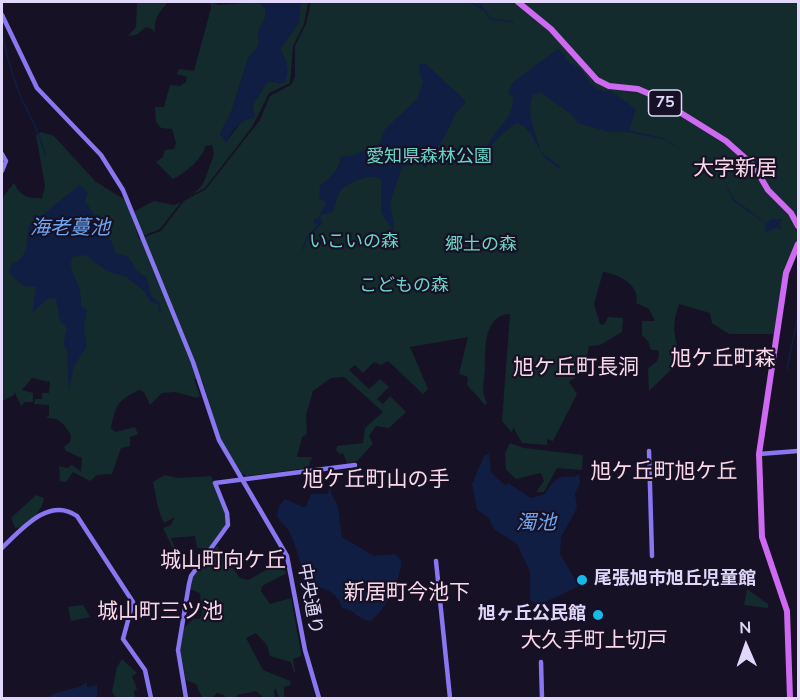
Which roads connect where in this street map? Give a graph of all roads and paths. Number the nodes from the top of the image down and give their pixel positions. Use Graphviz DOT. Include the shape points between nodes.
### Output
graph roads {
  1 [pos="518,2"];
  2 [pos="2,15"];
  3 [pos="4,31"];
  4 [pos="2,154"];
  5 [pos="2,171"];
  6 [pos="798,226"];
  7 [pos="798,244"];
  8 [pos="798,451"];
  9 [pos="649,452"];
  10 [pos="759,454"];
  11 [pos="355,465"];
  12 [pos="241,479"];
  13 [pos="2,548"];
  14 [pos="652,556"];
  15 [pos="436,561"];
  16 [pos="541,662"];
  17 [pos="151,699"];
  18 [pos="186,699"];
  19 [pos="318,699"];
  20 [pos="450,699"];
  21 [pos="542,699"];
  22 [pos="790,699"];
  1 -- 6 [label="main road, 75" via="551,29 597,80 609,86 644,91 726,141 754,166"];
  2 -- 3 [label="street, 中央通り"];
  3 -- 12 [label="street, 中央通り" via="37,88 101,155 123,190 193,362 219,440"];
  4 -- 5 [label="street" via="6,161"];
  7 -- 10 [label="main road" via="786,273"];
  8 -- 10 [label="street"];
  9 -- 14 [label="street"];
  10 -- 22 [label="main road" via="762,537 788,611"];
  11 -- 12 [label="street"];
  12 -- 18 [label="street" via="215,483 228,525 191,576 178,650"];
  12 -- 19 [label="street, 中央通り" via="287,556"];
  13 -- 17 [label="street" via="40,514 59,510 77,516 133,602 123,639 145,670"];
  15 -- 20 [label="street"];
  16 -- 21 [label="street"];
}
